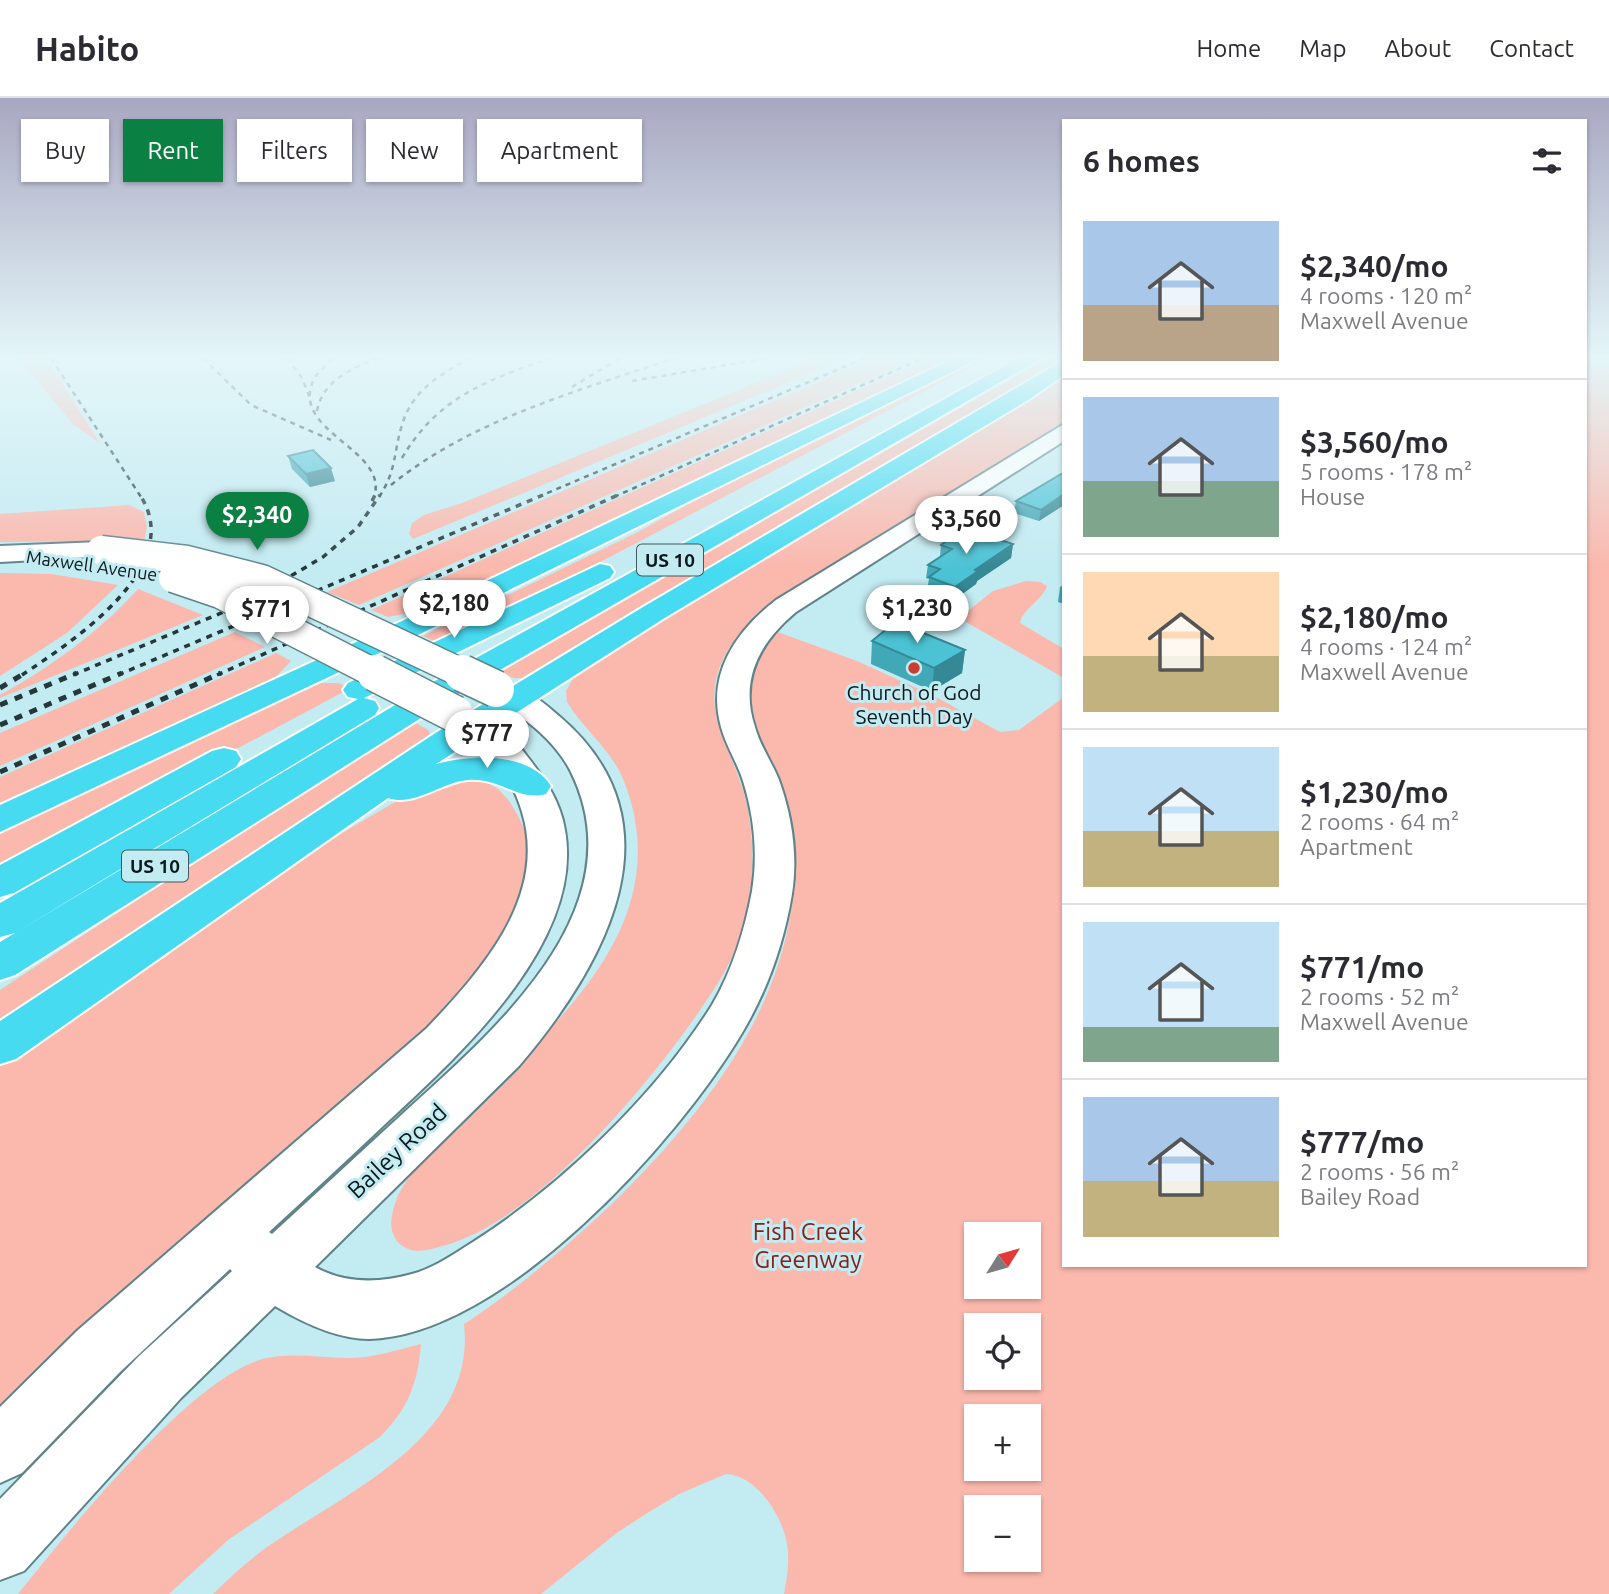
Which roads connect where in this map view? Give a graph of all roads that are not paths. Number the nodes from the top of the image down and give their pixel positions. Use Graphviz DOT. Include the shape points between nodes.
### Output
graph roads {
  1 [pos="826,428"];
  2 [pos="874,428"];
  3 [pos="908,428"];
  4 [pos="967,428"];
  5 [pos="1062,432"];
  6 [pos="640,553"];
  7 [pos="7,554"];
  8 [pos="93,556"];
  9 [pos="390,637"];
  10 [pos="345,657"];
  11 [pos="506,694"];
  12 [pos="464,719"];
  13 [pos="533,786"];
  14 [pos="0,820"];
  15 [pos="0,883"];
  16 [pos="188,916"];
  17 [pos="0,922"];
  18 [pos="0,963"];
  19 [pos="0,1045"];
  20 [pos="251,1251"];
  21 [pos="0,1451"];
  22 [pos="0,1547"];
  1 -- 9 [label="highway"];
  2 -- 6 [label="highway, US 10"];
  3 -- 18 [label="highway, US 10" via="499,657"];
  4 -- 11 [label="highway" via="673,602"];
  5 -- 20 [label="main road" via="786,606 742,652 733,681 735,715 760,778 773,845 773,886 765,925 750,971 726,1020 685,1078 629,1143 496,1260 456,1286 416,1304 371,1310 322,1302 305,1295"];
  6 -- 15 [label="highway" via="277,732"];
  6 -- 17 [label="highway, US 10" via="296,746"];
  7 -- 8 [label="main road, Maxwell Avenue"];
  8 -- 9 [label="main road, Maxwell Avenue, bridge" via="187,560 245,574"];
  8 -- 10 [label="main road, Maxwell Avenue, bridge" via="200,586"];
  9 -- 10 [label="highway"];
  9 -- 11 [label="main road, Maxwell Avenue, bridge"];
  10 -- 12 [label="main road, Maxwell Avenue, bridge"];
  10 -- 14 [label="highway"];
  11 -- 12 [label="highway"];
  11 -- 20 [label="main road, Bailey Road" via="543,716 571,743 593,776 605,828 604,862 586,931 569,967 521,1031"];
  12 -- 13 [label="main road, Bailey Road" via="511,755"];
  12 -- 16 [label="highway"];
  13 -- 16 [label="highway" via="516,776 480,769 428,777"];
  13 -- 20 [label="main road, Bailey Road" via="544,816 546,867 536,909 499,979"];
  16 -- 19 [label="highway"];
  20 -- 21 [label="main road, Bailey Road" via="99,1351"];
  20 -- 22 [label="main road, Bailey Road" via="111,1426"];
}
